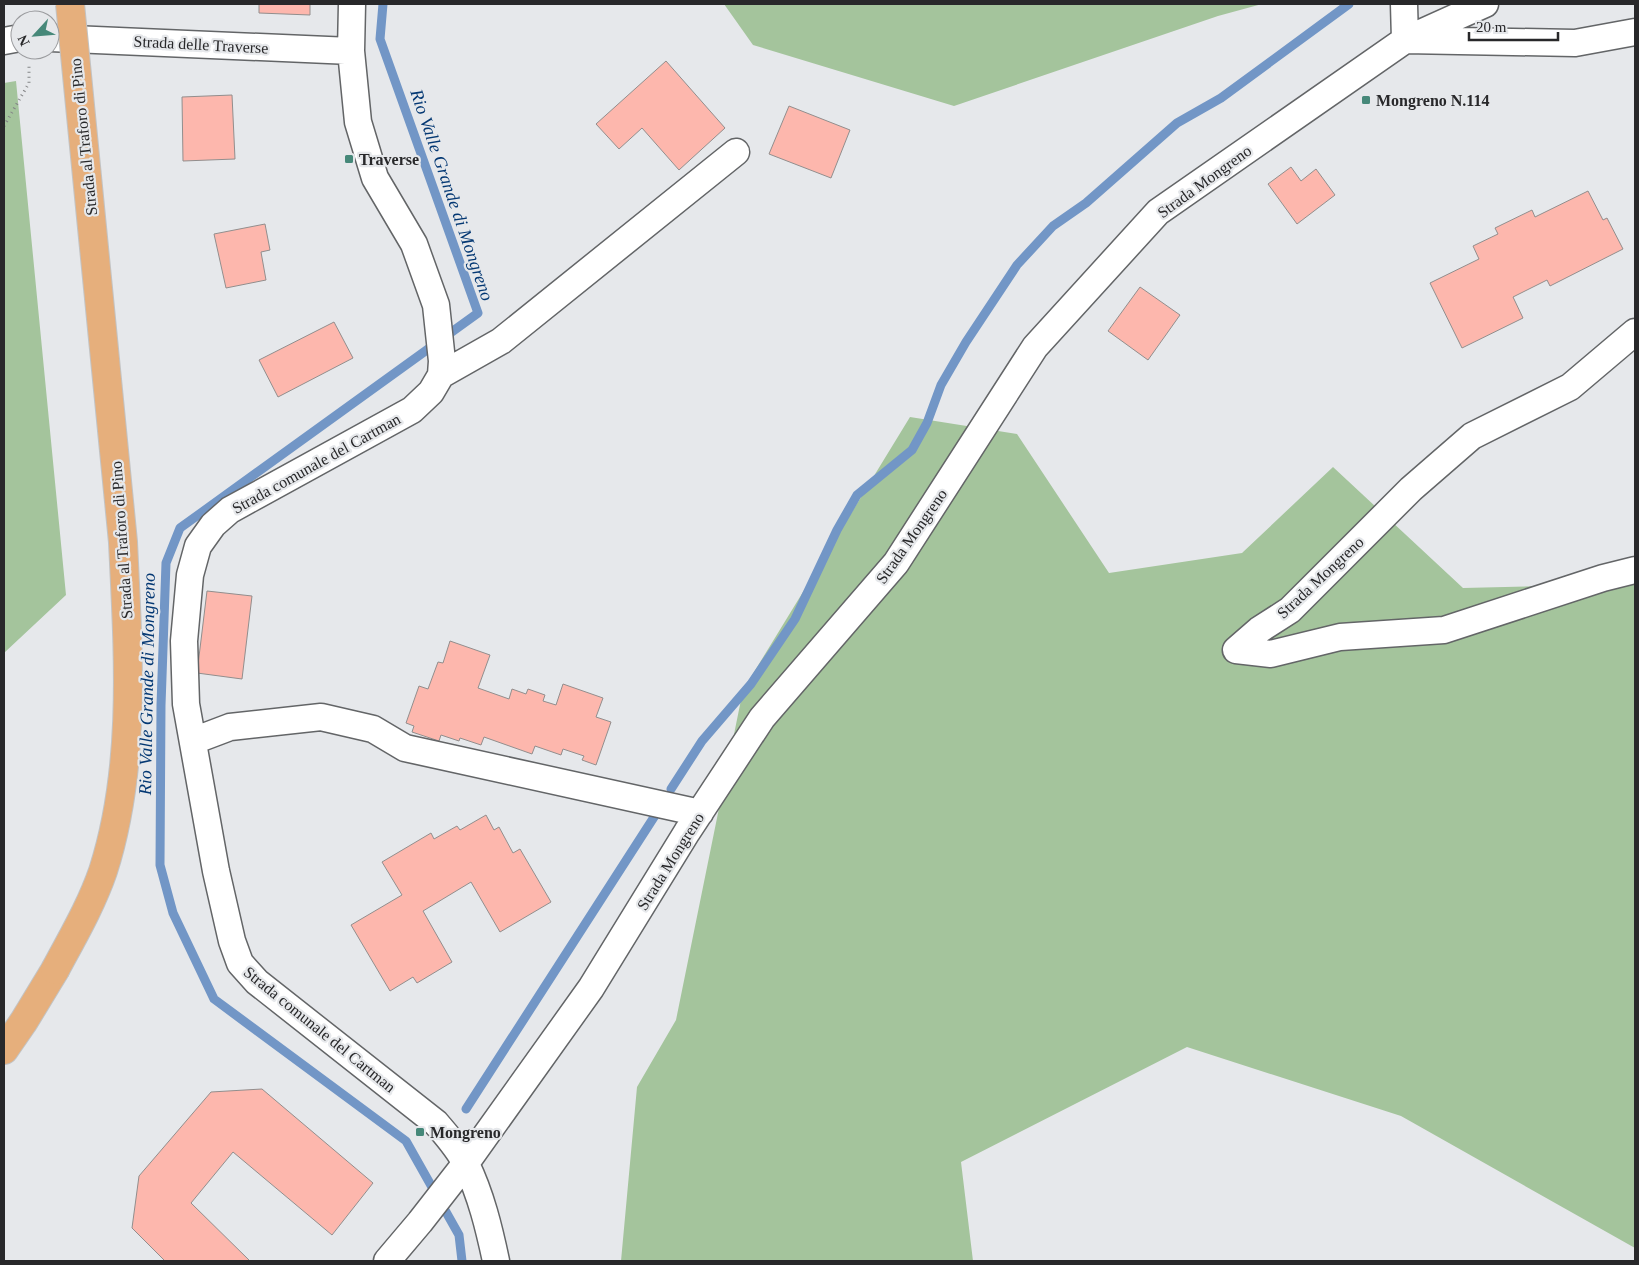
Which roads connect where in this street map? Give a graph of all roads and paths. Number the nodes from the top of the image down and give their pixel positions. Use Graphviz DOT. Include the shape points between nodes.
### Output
graph roads {
  1 [pos="70,4"];
  2 [pos="352,4"];
  3 [pos="1404,4"];
  4 [pos="1485,4"];
  5 [pos="1635,32"];
  6 [pos="60,38"];
  7 [pos="1405,40"];
  8 [pos="351,51"];
  9 [pos="26,60"];
  10 [pos="4,126"];
  11 [pos="736,152"];
  12 [pos="1635,332"];
  13 [pos="442,368"];
  14 [pos="1635,570"];
  15 [pos="193,741"];
  16 [pos="700,813"];
  17 [pos="4,1050"];
  18 [pos="458,1173"];
  19 [pos="388,1261"];
  20 [pos="496,1261"];
  1 -- 17 [label="main road, Strada al Traforo di Pino, bridge" via="123,542 128,703 122,774 103,871 55,970"];
  2 -- 8 [label="street"];
  3 -- 7 [label="street"];
  4 -- 7 [label="street, Strada Mongreno"];
  5 -- 7 [label="street" via="1575,43"];
  6 -- 8 [label="street, Strada delle Traverse"];
  7 -- 16 [label="street, Strada Mongreno" via="1158,212 1035,347 896,563 762,718"];
  8 -- 13 [label="street" via="358,122 375,178 414,244 436,305"];
  9 -- 10 [label="path" via="29,83"];
  11 -- 13 [label="street" via="501,341"];
  12 -- 14 [label="street, Strada Mongreno" via="1570,387 1472,436 1411,489 1290,610 1236,650 1271,654 1340,637 1444,630"];
  13 -- 15 [label="street, Strada comunale del Cartman" via="431,392 412,410 230,510 213,525 198,546 190,575 184,642 186,704"];
  15 -- 16 [label="street" via="230,727 321,717 373,729 405,748"];
  15 -- 18 [label="street, Strada comunale del Cartman" via="216,871 240,964 257,982 443,1131"];
  16 -- 18 [label="street, Strada Mongreno" via="590,988"];
  18 -- 19 [label="street, Strada Mongreno"];
  18 -- 20 [label="street" via="488,1221"];
}
